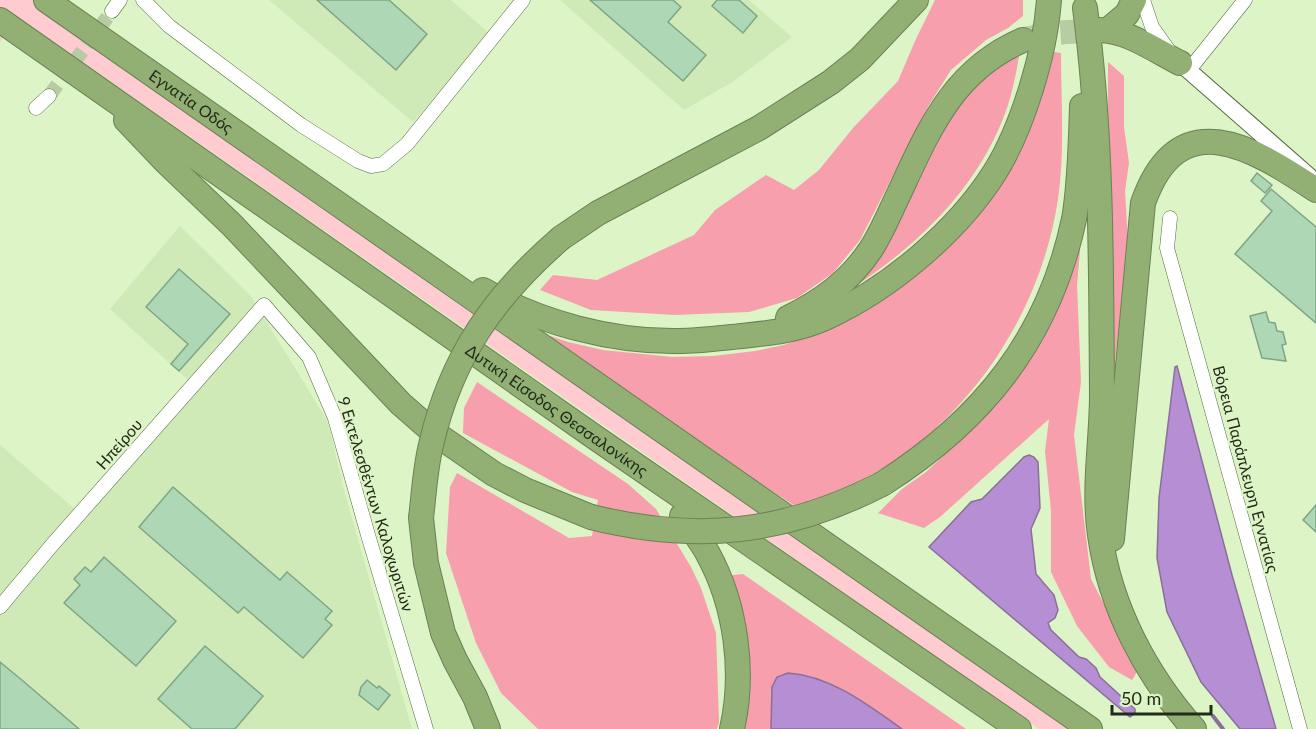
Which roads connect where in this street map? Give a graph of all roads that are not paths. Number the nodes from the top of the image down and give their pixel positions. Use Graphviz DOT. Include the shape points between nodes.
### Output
graph roads {
  1 [pos="46,0"];
  2 [pos="143,0"];
  3 [pos="523,0"];
  4 [pos="916,0"];
  5 [pos="1049,0"];
  6 [pos="1134,0"];
  7 [pos="1143,0"];
  8 [pos="1245,0"];
  9 [pos="1084,4"];
  10 [pos="0,20"];
  11 [pos="1023,40"];
  12 [pos="1185,67"];
  13 [pos="96,87"];
  14 [pos="49,96"];
  15 [pos="36,108"];
  16 [pos="1316,183"];
  17 [pos="1316,190"];
  18 [pos="336,203"];
  19 [pos="1170,218"];
  20 [pos="264,305"];
  21 [pos="753,335"];
  22 [pos="596,438"];
  23 [pos="1108,574"];
  24 [pos="0,607"];
  25 [pos="475,697"];
  26 [pos="426,729"];
  27 [pos="488,729"];
  28 [pos="501,729"];
  29 [pos="732,729"];
  30 [pos="1019,729"];
  31 [pos="1090,729"];
  32 [pos="1194,729"];
  33 [pos="1300,729"];
  1 -- 18 [label="highway, Εγνατία Οδός"];
  2 -- 3 [label="street" via="170,26 301,125 371,166 383,164 407,144"];
  4 -- 25 [label="highway, bridge" via="860,59 831,82 759,128 598,213 561,238 530,265 484,319 446,392 430,446 421,518 426,563 440,622"];
  5 -- 21 [label="highway" via="1039,62 1012,138 996,170 965,210 902,273 874,292 825,318 786,331"];
  6 -- 12 [label="highway" via="1119,23 1104,30 1144,44"];
  7 -- 12 [label="street" via="1156,35"];
  8 -- 12 [label="street"];
  9 -- 13 [label="highway, bridge" via="1074,217 1046,308 1011,368 974,412 937,447 882,484 816,513 743,529 662,531 591,518 494,474 433,432 401,404"];
  9 -- 23 [label="highway" via="1098,150 1102,398 1097,496"];
  10 -- 13 [label="highway"];
  11 -- 21 [label="highway" via="982,63 946,102 872,249 850,276 810,307"];
  12 -- 16 [label="street"];
  13 -- 22 [label="highway, Δυτική Είσοδος Θεσσαλονίκης"];
  14 -- 15 [label="street"];
  17 -- 23 [label="highway" via="1259,155 1220,142 1192,144 1178,151 1149,186 1143,203"];
  18 -- 21 [label="highway" via="398,235 486,291 545,317 636,339 679,341"];
  18 -- 31 [label="highway"];
  19 -- 33 [label="street, Βόρεια Παράπλευρη Εγνατίας" via="1167,248"];
  20 -- 24 [label="street, Ηπείρου"];
  20 -- 26 [label="street, 9 Εκτελεσθέντων Καλοχωριτών" via="309,357 335,418"];
  22 -- 29 [label="highway" via="676,507 720,580 735,635 738,689"];
  22 -- 30 [label="highway, Δυτική Είσοδος Θεσσαλονίκης"];
  23 -- 32 [label="highway" via="1137,648"];
  25 -- 27 [label="highway"];
  25 -- 28 [label="highway"];
}
